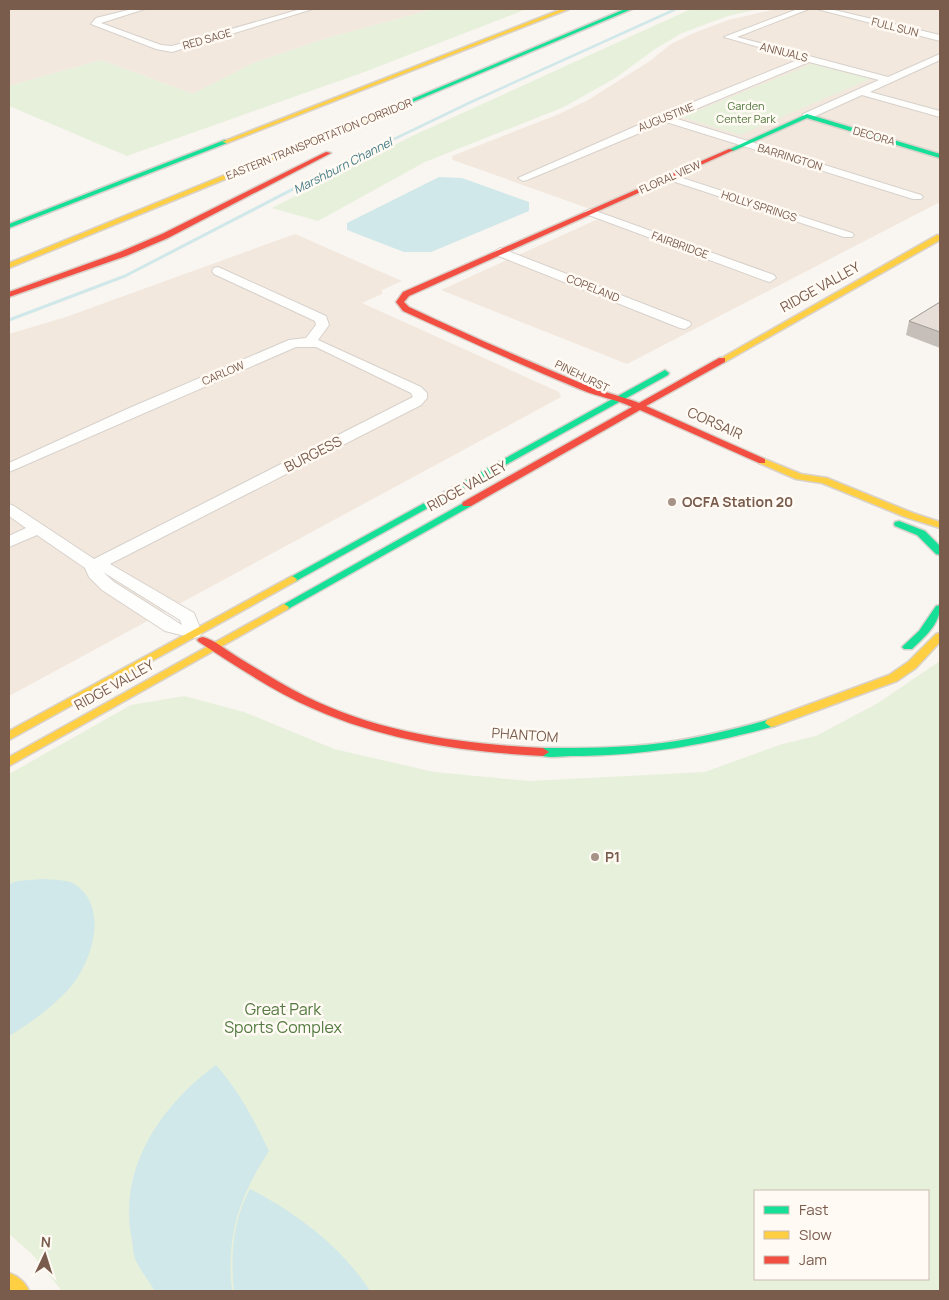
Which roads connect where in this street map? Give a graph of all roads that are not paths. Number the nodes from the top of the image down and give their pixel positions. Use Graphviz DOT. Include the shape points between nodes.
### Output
graph roads {
  1 [pos="141,9"];
  2 [pos="309,9"];
  3 [pos="566,9"];
  4 [pos="629,9"];
  5 [pos="804,9"];
  6 [pos="821,9"];
  7 [pos="940,38"];
  8 [pos="524,54"];
  9 [pos="940,57"];
  10 [pos="810,58"];
  11 [pos="890,80"];
  12 [pos="861,92"];
  13 [pos="940,114"];
  14 [pos="807,116"];
  15 [pos="288,117"];
  16 [pos="664,118"];
  17 [pos="372,130"];
  18 [pos="746,144"];
  19 [pos="338,147"];
  20 [pos="940,156"];
  21 [pos="670,177"];
  22 [pos="523,178"];
  23 [pos="91,182"];
  24 [pos="917,197"];
  25 [pos="590,212"];
  26 [pos="9,226"];
  27 [pos="848,235"];
  28 [pos="940,237"];
  29 [pos="500,252"];
  30 [pos="9,266"];
  31 [pos="218,271"];
  32 [pos="770,278"];
  33 [pos="9,295"];
  34 [pos="401,299"];
  35 [pos="685,325"];
  36 [pos="473,327"];
  37 [pos="310,342"];
  38 [pos="564,367"];
  39 [pos="673,368"];
  40 [pos="620,398"];
  41 [pos="639,406"];
  42 [pos="9,468"];
  43 [pos="799,477"];
  44 [pos="810,490"];
  45 [pos="9,509"];
  46 [pos="891,521"];
  47 [pos="940,525"];
  48 [pos="37,528"];
  49 [pos="9,542"];
  50 [pos="940,552"];
  51 [pos="93,566"];
  52 [pos="940,608"];
  53 [pos="193,633"];
  54 [pos="940,636"];
  55 [pos="213,646"];
  56 [pos="896,657"];
  57 [pos="881,668"];
  58 [pos="871,686"];
  59 [pos="9,736"];
  60 [pos="9,762"];
  61 [pos="9,1281"];
  62 [pos="21,1291"];
  1 -- 2 [label="street, RED SAGE" via="99,20 95,24 172,49"];
  3 -- 15 [label="main road"];
  4 -- 8 [label="main road, EASTERN TRANSPORTATION CORRIDOR"];
  5 -- 10 [label="street, ANNUALS" via="728,38"];
  6 -- 7 [label="street, FULL SUN"];
  8 -- 17 [label="main road"];
  8 -- 30 [label="main road, EASTERN TRANSPORTATION CORRIDOR"];
  9 -- 11 [label="street, FLORAL VIEW"];
  10 -- 11 [label="street, ANNUALS"];
  10 -- 16 [label="street, AUGUSTINE"];
  11 -- 12 [label="street, FLORAL VIEW"];
  12 -- 13 [label="street"];
  12 -- 14 [label="street, FLORAL VIEW"];
  14 -- 18 [label="main road, FLORAL VIEW"];
  14 -- 20 [label="main road, DECORA"];
  15 -- 23 [label="main road" via="227,134"];
  15 -- 26 [label="main road"];
  16 -- 18 [label="street, BARRINGTON"];
  16 -- 22 [label="street, AUGUSTINE"];
  18 -- 21 [label="main road, FLORAL VIEW"];
  18 -- 24 [label="street, BARRINGTON"];
  19 -- 33 [label="main road" via="165,236"];
  21 -- 25 [label="main road, FLORAL VIEW"];
  21 -- 27 [label="street, HOLLY SPRINGS"];
  25 -- 29 [label="main road, FLORAL VIEW"];
  25 -- 32 [label="street, FAIRBRIDGE"];
  28 -- 41 [label="main road, RIDGE VALLEY"];
  29 -- 34 [label="main road, FLORAL VIEW"];
  29 -- 35 [label="street, COPELAND"];
  31 -- 37 [label="street" via="321,319 323,325"];
  34 -- 36 [label="main road"];
  34 -- 40 [label="main road, PINEHURST" via="406,309 508,356 597,393"];
  37 -- 42 [label="street, CARLOW" via="287,345"];
  37 -- 51 [label="street, BURGESS" via="416,390 420,398"];
  38 -- 40 [label="main road, PINEHURST" via="610,387"];
  39 -- 40 [label="main road, RIDGE VALLEY"];
  40 -- 41 [label="main road, CORSAIR"];
  40 -- 53 [label="main road, RIDGE VALLEY"];
  41 -- 43 [label="main road, CORSAIR"];
  41 -- 55 [label="main road, RIDGE VALLEY"];
  43 -- 44 [label="main road, CORSAIR"];
  43 -- 47 [label="main road, CORSAIR" via="824,480"];
  45 -- 48 [label="street"];
  46 -- 50 [label="main road" via="921,534"];
  48 -- 49 [label="street"];
  48 -- 51 [label="street"];
  51 -- 53 [label="street" via="95,574 108,586 171,628"];
  52 -- 56 [label="main road" via="923,633"];
  53 -- 55 [label="main road, PHANTOM"];
  53 -- 59 [label="main road, RIDGE VALLEY"];
  54 -- 58 [label="main road, PHANTOM" via="894,678"];
  55 -- 58 [label="main road, PHANTOM" via="278,688 359,723 419,737 535,752 590,753 709,740 796,718"];
  55 -- 60 [label="main road, RIDGE VALLEY"];
  57 -- 58 [label="main road"];
  61 -- 62 [label="main road"];
}
